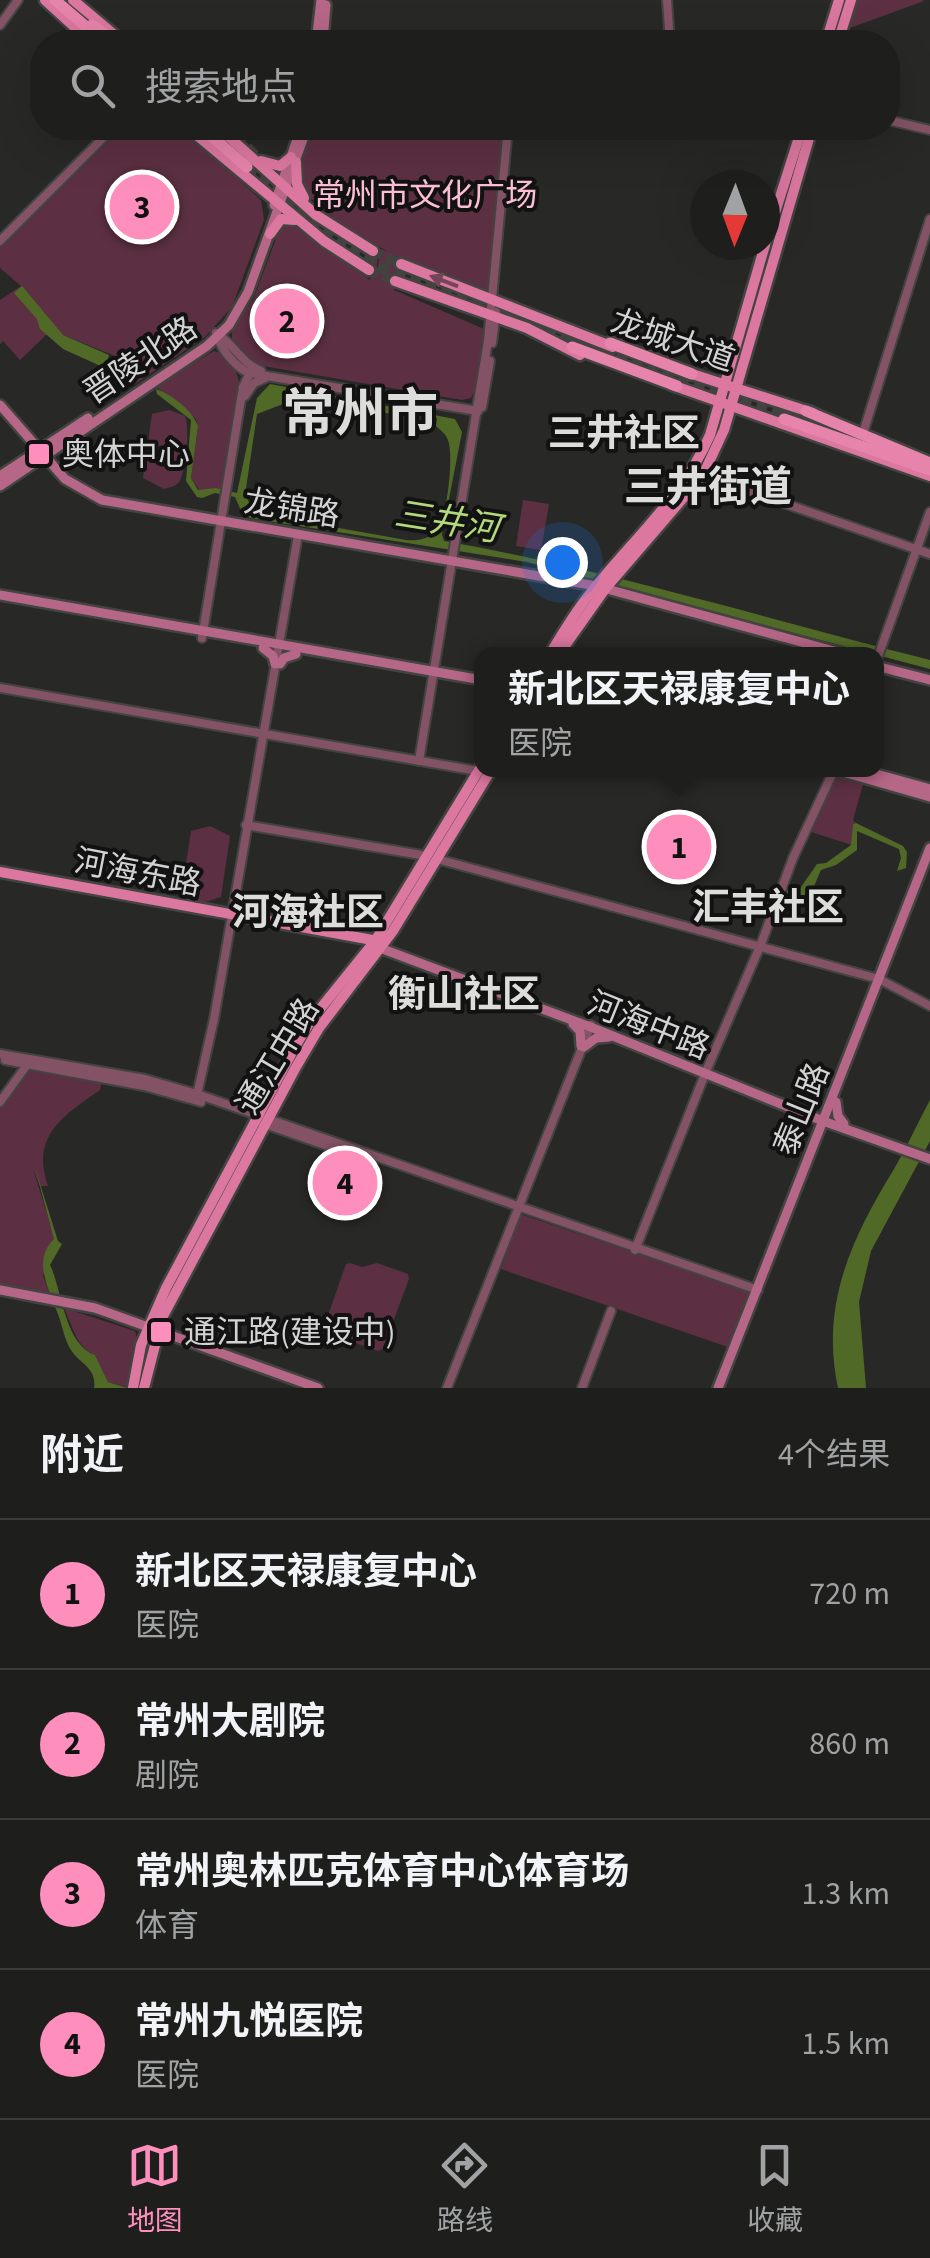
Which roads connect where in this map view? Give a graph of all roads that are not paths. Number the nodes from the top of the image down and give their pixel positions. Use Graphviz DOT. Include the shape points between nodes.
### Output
graph roads {
  1 [pos="18,0"];
  2 [pos="45,0"];
  3 [pos="55,0"];
  4 [pos="64,0"];
  5 [pos="73,0"];
  6 [pos="324,0"];
  7 [pos="667,0"];
  8 [pos="839,0"];
  9 [pos="851,0"];
  10 [pos="0,24"];
  11 [pos="88,25"];
  12 [pos="78,30"];
  13 [pos="92,30"];
  14 [pos="97,30"];
  15 [pos="105,30"];
  16 [pos="320,30"];
  17 [pos="669,30"];
  18 [pos="830,30"];
  19 [pos="842,30"];
  20 [pos="900,123"];
  21 [pos="930,130"];
  22 [pos="101,140"];
  23 [pos="207,140"];
  24 [pos="212,140"];
  25 [pos="222,140"];
  26 [pos="232,140"];
  27 [pos="300,140"];
  28 [pos="509,140"];
  29 [pos="798,140"];
  30 [pos="808,140"];
  31 [pos="221,154"];
  32 [pos="294,159"];
  33 [pos="247,164"];
  34 [pos="267,170"];
  35 [pos="285,185"];
  36 [pos="780,197"];
  37 [pos="278,204"];
  38 [pos="316,215"];
  39 [pos="930,219"];
  40 [pos="302,222"];
  41 [pos="270,234"];
  42 [pos="0,241"];
  43 [pos="373,251"];
  44 [pos="761,260"];
  45 [pos="401,264"];
  46 [pos="369,270"];
  47 [pos="396,282"];
  48 [pos="495,301"];
  49 [pos="521,312"];
  50 [pos="493,317"];
  51 [pos="523,327"];
  52 [pos="218,336"];
  53 [pos="610,343"];
  54 [pos="572,347"];
  55 [pos="228,348"];
  56 [pos="741,350"];
  57 [pos="235,361"];
  58 [pos="248,369"];
  59 [pos="694,375"];
  60 [pos="273,377"];
  61 [pos="677,386"];
  62 [pos="731,387"];
  63 [pos="244,391"];
  64 [pos="690,392"];
  65 [pos="779,400"];
  66 [pos="0,405"];
  67 [pos="725,405"];
  68 [pos="478,410"];
  69 [pos="806,410"];
  70 [pos="0,413"];
  71 [pos="763,419"];
  72 [pos="786,420"];
  73 [pos="712,430"];
  74 [pos="864,430"];
  75 [pos="719,446"];
  76 [pos="39,454"];
  77 [pos="930,467"];
  78 [pos="703,475"];
  79 [pos="0,476"];
  80 [pos="0,486"];
  81 [pos="930,512"];
  82 [pos="222,525"];
  83 [pos="298,537"];
  84 [pos="916,550"];
  85 [pos="454,554"];
  86 [pos="930,554"];
  87 [pos="604,584"];
  88 [pos="574,587"];
  89 [pos="0,598"];
  90 [pos="582,604"];
  91 [pos="203,634"];
  92 [pos="554,647"];
  93 [pos="564,647"];
  94 [pos="813,647"];
  95 [pos="821,647"];
  96 [pos="882,647"];
  97 [pos="263,648"];
  98 [pos="280,650"];
  99 [pos="296,654"];
  100 [pos="277,664"];
  101 [pos="884,664"];
  102 [pos="434,674"];
  103 [pos="930,678"];
  104 [pos="474,681"];
  105 [pos="0,688"];
  106 [pos="265,734"];
  107 [pos="419,761"];
  108 [pos="474,767"];
  109 [pos="884,776"];
  110 [pos="475,777"];
  111 [pos="486,777"];
  112 [pos="832,777"];
  113 [pos="860,777"];
  114 [pos="930,789"];
  115 [pos="930,797"];
  116 [pos="248,825"];
  117 [pos="930,848"];
  118 [pos="432,858"];
  119 [pos="930,860"];
  120 [pos="0,874"];
  121 [pos="231,917"];
  122 [pos="378,944"];
  123 [pos="761,944"];
  124 [pos="881,980"];
  125 [pos="930,1006"];
  126 [pos="562,1017"];
  127 [pos="592,1026"];
  128 [pos="616,1038"];
  129 [pos="583,1046"];
  130 [pos="0,1057"];
  131 [pos="29,1062"];
  132 [pos="706,1071"];
  133 [pos="197,1097"];
  134 [pos="834,1101"];
  135 [pos="0,1102"];
  136 [pos="808,1113"];
  137 [pos="261,1120"];
  138 [pos="826,1120"];
  139 [pos="843,1126"];
  140 [pos="819,1137"];
  141 [pos="929,1157"];
  142 [pos="518,1208"];
  143 [pos="636,1249"];
  144 [pos="757,1291"];
  145 [pos="0,1292"];
  146 [pos="611,1311"];
  147 [pos="152,1331"];
  148 [pos="133,1388"];
  149 [pos="144,1388"];
  150 [pos="304,1388"];
  151 [pos="318,1388"];
  152 [pos="448,1388"];
  153 [pos="582,1388"];
  154 [pos="720,1388"];
  1 -- 10 [label="street"];
  2 -- 12 [label="main road"];
  3 -- 11 [label="highway"];
  4 -- 11 [label="highway"];
  5 -- 15 [label="main road"];
  6 -- 16 [label="main road"];
  7 -- 17 [label="street"];
  8 -- 18 [label="main road"];
  9 -- 19 [label="main road"];
  11 -- 13 [label="highway"];
  11 -- 14 [label="highway"];
  20 -- 21 [label="street"];
  22 -- 42 [label="street"];
  23 -- 31 [label="highway"];
  24 -- 33 [label="highway"];
  25 -- 33 [label="highway"];
  26 -- 33 [label="main road"];
  27 -- 32 [label="main road, 晋陵北路"];
  28 -- 48 [label="street"];
  29 -- 36 [label="main road"];
  30 -- 56 [label="main road"];
  31 -- 33 [label="main road"];
  32 -- 33 [label="main road"];
  32 -- 35 [label="main road, 晋陵北路"];
  32 -- 38 [label="main road" via="296,184"];
  33 -- 34 [label="main road"];
  33 -- 34 [label="main road" via="265,185 271,179"];
  33 -- 37 [label="main road"];
  34 -- 35 [label="main road"];
  35 -- 37 [label="main road, 晋陵北路"];
  35 -- 38 [label="main road"];
  37 -- 40 [label="main road"];
  37 -- 41 [label="main road, 晋陵北路"];
  37 -- 52 [label="main road, 晋陵北路"];
  38 -- 43 [label="main road"];
  39 -- 74 [label="street"];
  40 -- 41 [label="main road" via="281,219"];
  40 -- 46 [label="main road"];
  41 -- 52 [label="main road, 晋陵北路" via="240,309"];
  44 -- 56 [label="main road"];
  48 -- 45 [label="main road, 龙城大道, one-way"];
  47 -- 50 [label="main road"];
  48 -- 49 [label="main road, 龙城大道"];
  48 -- 50 [label="street"];
  49 -- 51 [label="main road" via="513,316"];
  49 -- 59 [label="main road, 龙城大道"];
  50 -- 51 [label="main road, 龙城大道"];
  50 -- 68 [label="street"];
  51 -- 61 [label="main road, 龙城大道" via="570,351"];
  52 -- 55 [label="street"];
  52 -- 76 [label="main road, 晋陵北路"];
  53 -- 59 [label="highway"];
  54 -- 61 [label="highway"];
  55 -- 57 [label="street"];
  55 -- 58 [label="street"];
  56 -- 59 [label="main road" via="726,369"];
  56 -- 62 [label="main road"];
  56 -- 65 [label="main road" via="751,386"];
  57 -- 58 [label="street"];
  57 -- 63 [label="street"];
  58 -- 60 [label="street"];
  58 -- 63 [label="street"];
  58 -- 68 [label="street"];
  59 -- 62 [label="main road, 龙城大道"];
  60 -- 63 [label="street"];
  60 -- 68 [label="street"];
  61 -- 64 [label="main road, 龙城大道"];
  62 -- 65 [label="main road, 龙城大道"];
  62 -- 67 [label="main road"];
  63 -- 82 [label="street"];
  64 -- 67 [label="main road, 龙城大道"];
  64 -- 73 [label="main road" via="707,406"];
  65 -- 69 [label="main road, 龙城大道"];
  66 -- 76 [label="main road, 龙锦路"];
  67 -- 71 [label="main road, 龙城大道"];
  67 -- 73 [label="main road"];
  67 -- 75 [label="main road"];
  68 -- 85 [label="street"];
  69 -- 74 [label="main road, 龙城大道"];
  69 -- 77 [label="highway"];
  70 -- 76 [label="main road, 龙锦路"];
  71 -- 72 [label="main road, 龙城大道"];
  71 -- 75 [label="main road" via="730,425"];
  72 -- 77 [label="highway"];
  73 -- 87 [label="main road" via="689,475"];
  74 -- 77 [label="main road, 龙城大道"];
  75 -- 78 [label="main road"];
  76 -- 79 [label="main road, 晋陵北路"];
  76 -- 80 [label="main road, 晋陵北路"];
  76 -- 82 [label="main road, 龙锦路" via="102,500"];
  78 -- 84 [label="street"];
  78 -- 87 [label="main road"];
  81 -- 84 [label="street"];
  82 -- 83 [label="main road, 龙锦路"];
  82 -- 91 [label="street"];
  83 -- 85 [label="main road, 龙锦路"];
  83 -- 98 [label="street"];
  84 -- 86 [label="street"];
  84 -- 96 [label="street"];
  85 -- 87 [label="main road, 龙锦路"];
  85 -- 88 [label="main road, 龙锦路"];
  85 -- 102 [label="street"];
  87 -- 88 [label="main road, 龙锦路"];
  87 -- 90 [label="main road"];
  87 -- 93 [label="main road"];
  87 -- 94 [label="main road, 龙锦路"];
  87 -- 95 [label="main road, 龙锦路"];
  88 -- 90 [label="main road"];
  89 -- 91 [label="main road"];
  90 -- 92 [label="main road"];
  91 -- 97 [label="main road"];
  91 -- 98 [label="main road"];
  97 -- 98 [label="main road"];
  97 -- 100 [label="main road"];
  98 -- 99 [label="main road"];
  98 -- 100 [label="street"];
  98 -- 102 [label="main road"];
  99 -- 100 [label="main road"];
  99 -- 102 [label="main road"];
  100 -- 106 [label="street"];
  101 -- 103 [label="main road"];
  102 -- 104 [label="main road"];
  102 -- 107 [label="street"];
  105 -- 106 [label="street"];
  106 -- 107 [label="street"];
  106 -- 116 [label="street"];
  107 -- 108 [label="street"];
  109 -- 114 [label="main road"];
  110 -- 118 [label="main road, 通江中路"];
  111 -- 118 [label="main road, 通江中路"];
  112 -- 123 [label="street"];
  113 -- 115 [label="main road"];
  116 -- 118 [label="street"];
  116 -- 121 [label="street"];
  117 -- 124 [label="main road, 泰山路"];
  118 -- 122 [label="main road, 通江中路"];
  118 -- 123 [label="street"];
  119 -- 124 [label="main road, 泰山路"];
  120 -- 121 [label="main road, 河海东路"];
  121 -- 122 [label="main road, 河海东路"];
  121 -- 133 [label="street"];
  122 -- 126 [label="main road, 河海中路"];
  122 -- 127 [label="main road, 河海中路"];
  122 -- 137 [label="main road, 通江中路" via="312,1019"];
  123 -- 124 [label="street"];
  123 -- 132 [label="street"];
  124 -- 125 [label="street"];
  124 -- 134 [label="main road, 泰山路"];
  126 -- 127 [label="main road, 河海中路"];
  126 -- 129 [label="main road" via="580,1030"];
  127 -- 128 [label="main road, 河海中路"];
  127 -- 129 [label="street"];
  127 -- 132 [label="main road, 河海中路"];
  128 -- 129 [label="main road"];
  128 -- 132 [label="main road, 河海中路"];
  129 -- 142 [label="street"];
  130 -- 131 [label="street"];
  131 -- 133 [label="street"];
  131 -- 135 [label="street"];
  132 -- 136 [label="main road, 河海中路"];
  132 -- 143 [label="street"];
  133 -- 137 [label="street"];
  134 -- 136 [label="main road"];
  134 -- 138 [label="main road, 泰山路"];
  134 -- 139 [label="main road"];
  136 -- 138 [label="main road, 河海中路"];
  136 -- 140 [label="main road"];
  137 -- 142 [label="street"];
  137 -- 147 [label="main road, 通江中路"];
  138 -- 139 [label="main road, 河海中路"];
  138 -- 140 [label="main road, 泰山路"];
  139 -- 140 [label="main road"];
  139 -- 141 [label="main road, 河海中路"];
  140 -- 144 [label="main road, 泰山路"];
  142 -- 143 [label="street"];
  142 -- 152 [label="street"];
  143 -- 144 [label="street"];
  144 -- 154 [label="main road, 泰山路"];
  145 -- 147 [label="main road" via="56,1301"];
  146 -- 153 [label="street"];
  147 -- 148 [label="main road"];
  147 -- 149 [label="main road, 通江中路"];
  147 -- 150 [label="main road"];
  147 -- 151 [label="main road"];
}
